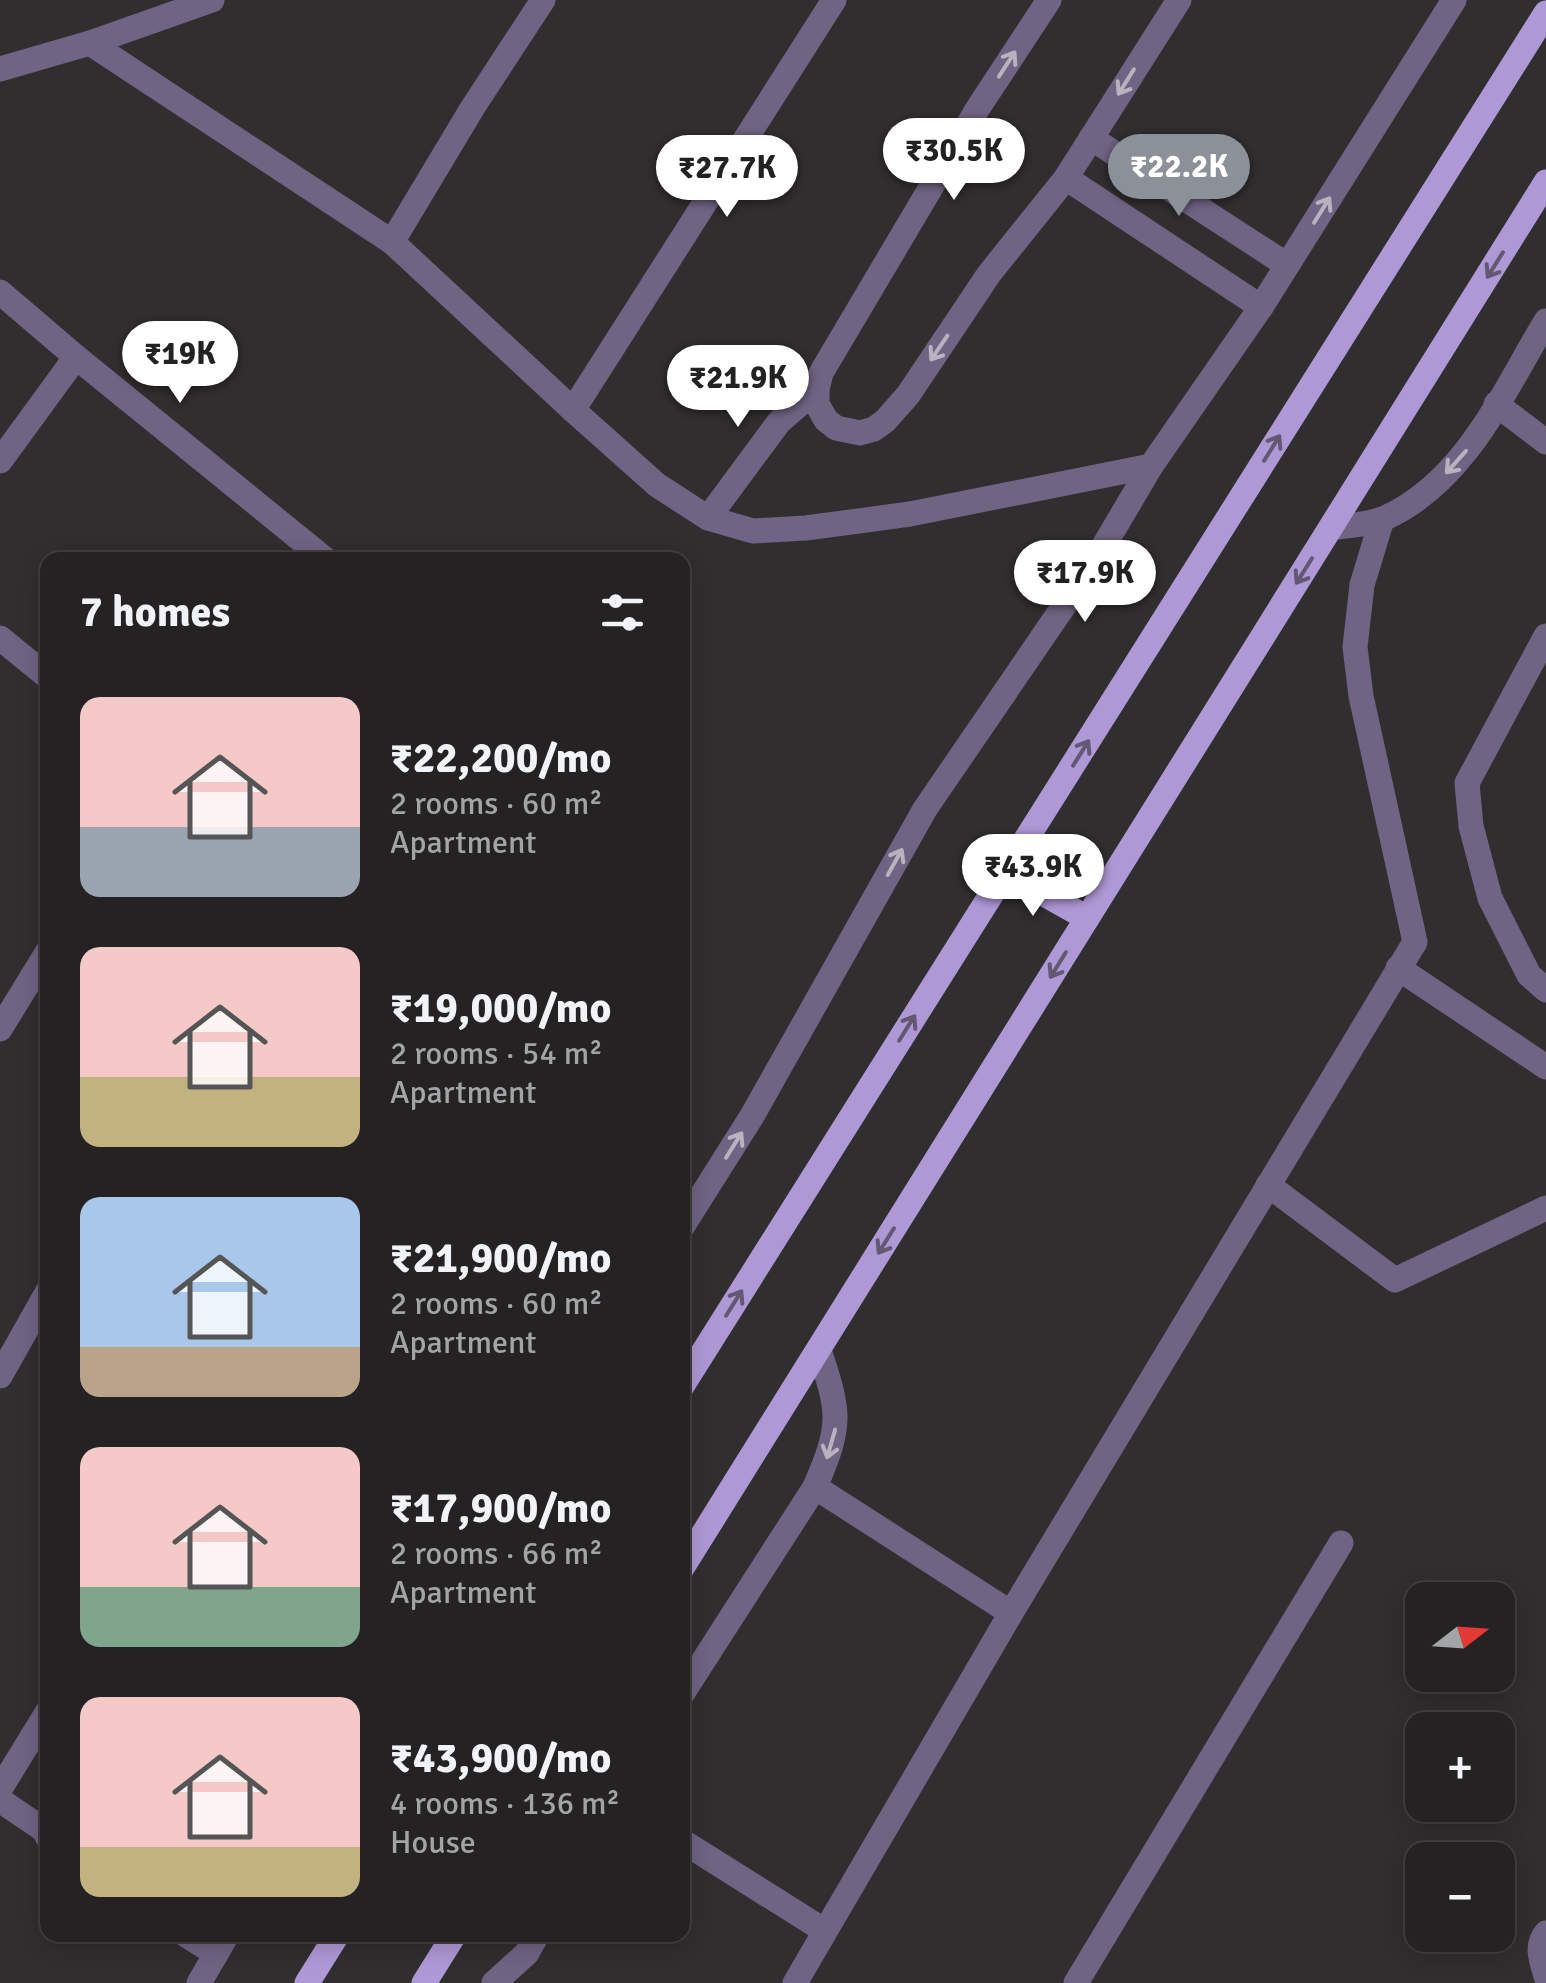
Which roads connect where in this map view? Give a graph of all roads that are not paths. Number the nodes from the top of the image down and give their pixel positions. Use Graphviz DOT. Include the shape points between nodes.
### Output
graph roads {
  1 [pos="212,0"];
  2 [pos="543,0"];
  3 [pos="834,0"];
  4 [pos="1049,0"];
  5 [pos="1178,0"];
  6 [pos="1454,0"];
  7 [pos="1546,13"];
  8 [pos="90,42"];
  9 [pos="0,68"];
  10 [pos="1090,138"];
  11 [pos="1066,178"];
  12 [pos="1546,182"];
  13 [pos="392,242"];
  14 [pos="1287,266"];
  15 [pos="0,292"];
  16 [pos="1261,307"];
  17 [pos="1546,320"];
  18 [pos="76,357"];
  19 [pos="816,388"];
  20 [pos="1496,404"];
  21 [pos="572,410"];
  22 [pos="1546,442"];
  23 [pos="0,461"];
  24 [pos="1151,466"];
  25 [pos="708,518"];
  26 [pos="1382,520"];
  27 [pos="1331,528"];
  28 [pos="316,552"];
  29 [pos="1546,636"];
  30 [pos="0,638"];
  31 [pos="40,670"];
  32 [pos="1006,872"];
  33 [pos="1087,918"];
  34 [pos="40,965"];
  35 [pos="1398,968"];
  36 [pos="1546,990"];
  37 [pos="0,1028"];
  38 [pos="1546,1066"];
  39 [pos="1268,1185"];
  40 [pos="1546,1208"];
  41 [pos="690,1214"];
  42 [pos="40,1305"];
  43 [pos="819,1350"];
  44 [pos="690,1373"];
  45 [pos="0,1376"];
  46 [pos="815,1487"];
  47 [pos="1341,1542"];
  48 [pos="690,1555"];
  49 [pos="1011,1613"];
  50 [pos="690,1682"];
  51 [pos="40,1724"];
  52 [pos="0,1789"];
  53 [pos="0,1800"];
  54 [pos="40,1829"];
  55 [pos="690,1846"];
  56 [pos="825,1931"];
  57 [pos="1546,1933"];
  58 [pos="333,1942"];
  59 [pos="450,1942"];
  60 [pos="534,1942"];
  61 [pos="222,1945"];
  62 [pos="1546,1976"];
  63 [pos="199,1983"];
  64 [pos="307,1983"];
  65 [pos="424,1983"];
  66 [pos="494,1983"];
  67 [pos="795,1983"];
  68 [pos="1076,1983"];
  1 -- 8 [label="street"];
  2 -- 13 [label="street"];
  3 -- 21 [label="street"];
  19 -- 4 [label="street, one-way" via="978,108"];
  5 -- 10 [label="street, one-way"];
  14 -- 6 [label="street, one-way"];
  32 -- 7 [label="main road, one-way"];
  8 -- 9 [label="street"];
  8 -- 13 [label="street"];
  10 -- 11 [label="street"];
  10 -- 14 [label="street"];
  11 -- 16 [label="street"];
  11 -- 19 [label="street, one-way" via="988,274 886,421 860,433 836,428 817,404"];
  12 -- 27 [label="main road, one-way"];
  13 -- 21 [label="street"];
  14 -- 16 [label="street"];
  15 -- 18 [label="street"];
  16 -- 24 [label="street"];
  17 -- 20 [label="street"];
  18 -- 23 [label="street"];
  18 -- 28 [label="street"];
  19 -- 25 [label="street" via="779,422"];
  20 -- 22 [label="street"];
  20 -- 26 [label="street, one-way" via="1472,445 1434,486"];
  21 -- 25 [label="street" via="657,485"];
  24 -- 25 [label="street" via="806,528 753,531"];
  41 -- 24 [label="street, one-way" via="925,809 1096,560"];
  26 -- 27 [label="street"];
  26 -- 35 [label="street" via="1362,585 1355,647 1414,942"];
  27 -- 33 [label="main road, one-way"];
  29 -- 36 [label="street" via="1467,783 1490,898 1529,974"];
  30 -- 31 [label="street"];
  32 -- 33 [label="main road"];
  44 -- 32 [label="main road, one-way"];
  33 -- 43 [label="main road, one-way"];
  34 -- 37 [label="street"];
  35 -- 38 [label="street"];
  35 -- 39 [label="street"];
  39 -- 40 [label="street" via="1395,1280"];
  39 -- 49 [label="street"];
  42 -- 45 [label="street"];
  43 -- 46 [label="street, one-way" via="836,1426"];
  43 -- 48 [label="main road"];
  46 -- 49 [label="street"];
  46 -- 50 [label="street"];
  47 -- 68 [label="street"];
  49 -- 56 [label="street"];
  51 -- 52 [label="street"];
  53 -- 54 [label="street"];
  55 -- 56 [label="street"];
  56 -- 67 [label="street"];
  57 -- 62 [label="street" via="1540,1955"];
  58 -- 64 [label="main road"];
  59 -- 65 [label="main road"];
  60 -- 66 [label="street"];
  61 -- 63 [label="street"];
}
